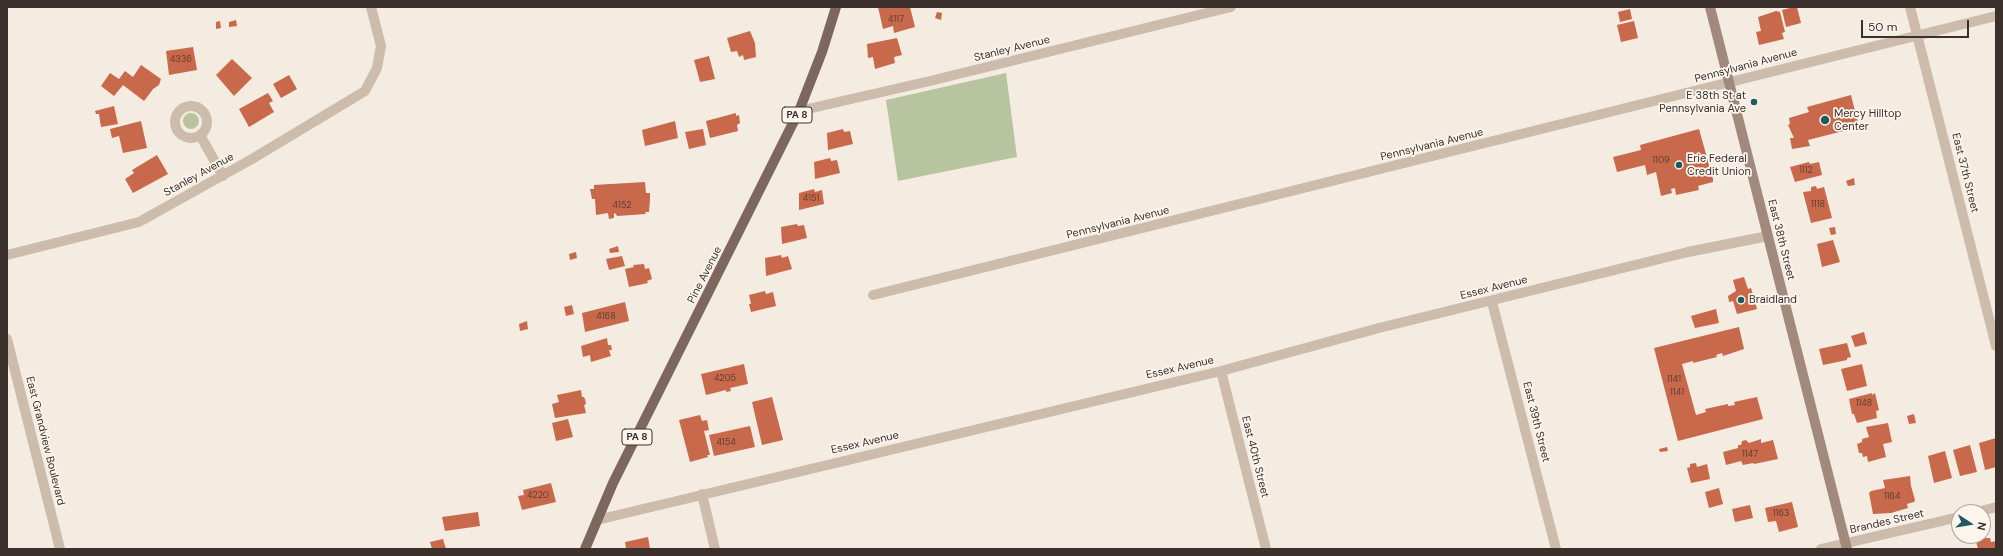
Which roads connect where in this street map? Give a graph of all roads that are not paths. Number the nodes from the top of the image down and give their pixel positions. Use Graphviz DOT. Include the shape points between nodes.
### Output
graph roads {
  1 [pos="371,7"];
  2 [pos="836,7"];
  3 [pos="1231,7"];
  4 [pos="1710,7"];
  5 [pos="1910,7"];
  6 [pos="1996,16"];
  7 [pos="1918,36"];
  8 [pos="1729,84"];
  9 [pos="799,111"];
  10 [pos="200,135"];
  11 [pos="223,176"];
  12 [pos="1768,236"];
  13 [pos="7,255"];
  14 [pos="874,295"];
  15 [pos="1492,302"];
  16 [pos="7,339"];
  17 [pos="1996,346"];
  18 [pos="1221,371"];
  19 [pos="702,494"];
  20 [pos="1951,519"];
  21 [pos="597,520"];
  22 [pos="1846,546"];
  23 [pos="60,549"];
  24 [pos="585,549"];
  25 [pos="715,549"];
  26 [pos="1266,549"];
  27 [pos="1556,549"];
  28 [pos="1821,549"];
  1 -- 11 [label="street, Stanley Avenue" via="381,46 377,68 365,91"];
  2 -- 9 [label="main road, Pine Avenue / PA 8"];
  3 -- 9 [label="street, Stanley Avenue"];
  4 -- 8 [label="main road, East 38th Street"];
  5 -- 7 [label="street, East 37th Street"];
  6 -- 7 [label="street, Pennsylvania Avenue"];
  7 -- 8 [label="street, Pennsylvania Avenue"];
  7 -- 17 [label="street, East 37th Street"];
  8 -- 12 [label="main road, East 38th Street"];
  8 -- 14 [label="street, Pennsylvania Avenue"];
  9 -- 21 [label="main road, Pine Avenue / PA 8" via="613,483"];
  10 -- 11 [label="street"];
  11 -- 13 [label="street, Stanley Avenue" via="139,222"];
  12 -- 15 [label="street, Essex Avenue" via="1688,252"];
  12 -- 22 [label="main road, East 38th Street"];
  15 -- 18 [label="street, Essex Avenue" via="1322,343"];
  15 -- 27 [label="street, East 39th Street"];
  16 -- 23 [label="street, East Grandview Boulevard"];
  18 -- 19 [label="street, Essex Avenue"];
  18 -- 26 [label="street, East 40th Street"];
  19 -- 21 [label="street, Essex Avenue"];
  19 -- 25 [label="street"];
  20 -- 22 [label="street, Brandes Street"];
  21 -- 24 [label="main road, Pine Avenue / PA 8"];
  22 -- 28 [label="street, Brandes Street"];
}
